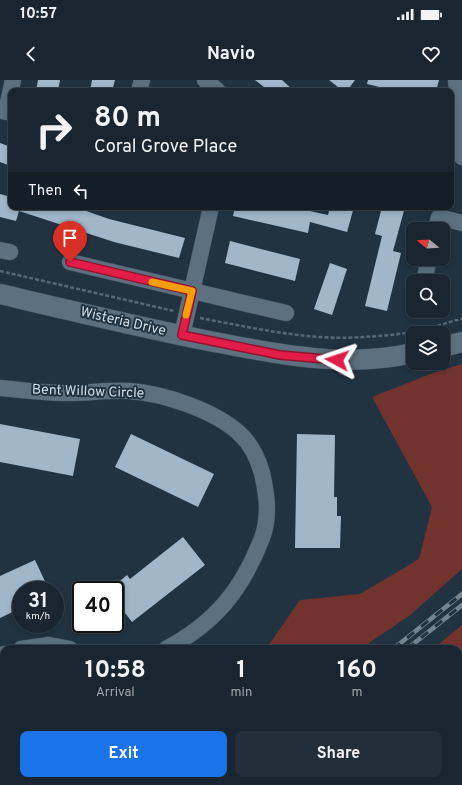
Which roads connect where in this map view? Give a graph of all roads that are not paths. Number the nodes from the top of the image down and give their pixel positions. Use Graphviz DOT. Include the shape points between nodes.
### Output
graph roads {
  1 [pos="205,80"];
  2 [pos="456,80"];
  3 [pos="214,88"];
  4 [pos="8,103"];
  5 [pos="0,110"];
  6 [pos="462,158"];
  7 [pos="210,210"];
  8 [pos="439,218"];
  9 [pos="462,223"];
  10 [pos="70,262"];
  11 [pos="192,291"];
  12 [pos="1,298"];
  13 [pos="286,313"];
  14 [pos="182,335"];
  15 [pos="462,342"];
  16 [pos="450,345"];
  17 [pos="406,355"];
  18 [pos="0,388"];
  19 [pos="173,645"];
  1 -- 3 [label="street"];
  2 -- 6 [label="street"];
  4 -- 5 [label="street" via="6,112"];
  7 -- 11 [label="street"];
  8 -- 9 [label="street"];
  10 -- 11 [label="street"];
  11 -- 13 [label="street"];
  11 -- 14 [label="street"];
  12 -- 14 [label="street, Wisteria Drive"];
  14 -- 17 [label="street, Wisteria Drive" via="280,355 337,360"];
  15 -- 16 [label="street"];
  18 -- 19 [label="street, Bent Willow Circle" via="66,393 130,391 156,395 191,405 217,418 240,433 249,444 260,465 267,510 264,531 252,565 223,607 193,634"];
}
